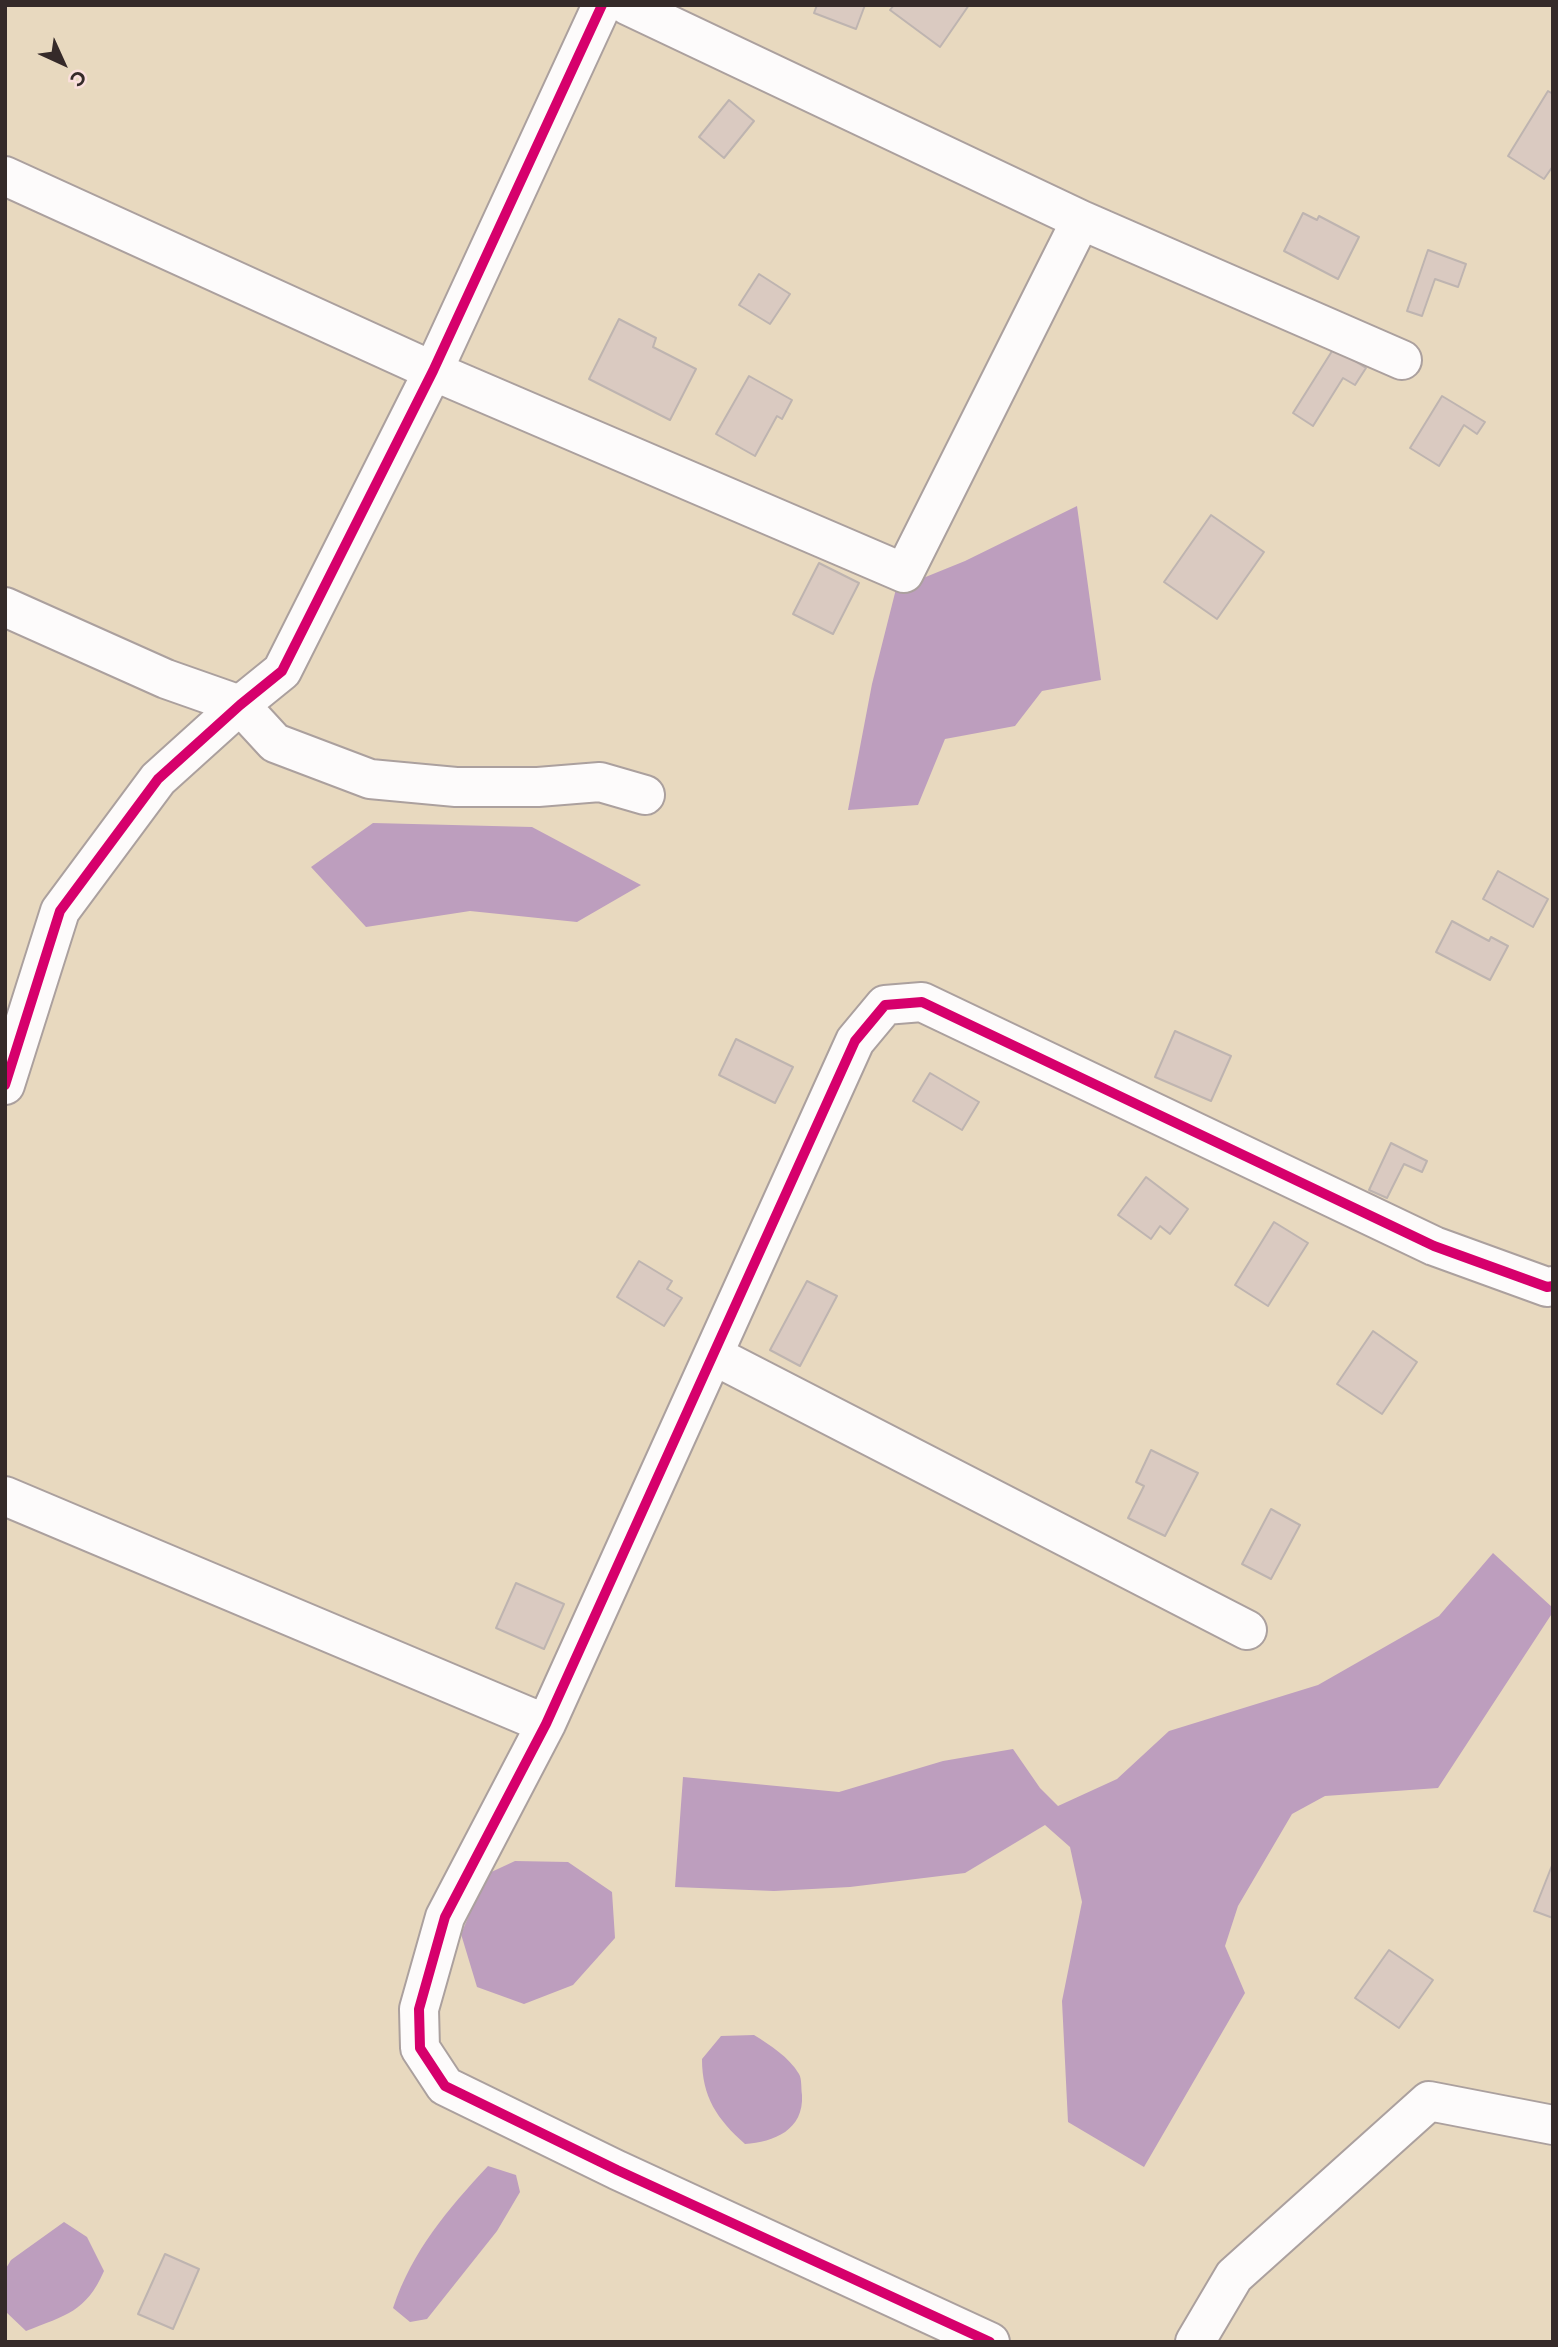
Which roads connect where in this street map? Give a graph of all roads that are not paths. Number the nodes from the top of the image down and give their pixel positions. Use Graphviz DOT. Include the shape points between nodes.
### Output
graph roads {
  1 [pos="602,5"];
  2 [pos="626,5"];
  3 [pos="5,176"];
  4 [pos="1081,220"];
  5 [pos="1402,360"];
  6 [pos="432,371"];
  7 [pos="5,607"];
  8 [pos="240,705"];
  9 [pos="645,795"];
  10 [pos="5,1085"];
  11 [pos="1553,1286"];
  12 [pos="715,1356"];
  13 [pos="5,1496"];
  14 [pos="1247,1630"];
  15 [pos="546,1724"];
  16 [pos="1553,2125"];
  17 [pos="990,2342"];
  18 [pos="1195,2342"];
  1 -- 6 [label="street"];
  2 -- 4 [label="street"];
  3 -- 6 [label="street"];
  4 -- 5 [label="street"];
  4 -- 6 [label="street" via="904,573"];
  6 -- 8 [label="street" via="282,671"];
  7 -- 8 [label="street" via="166,679"];
  8 -- 9 [label="street" via="275,743 370,779 456,787 600,782"];
  8 -- 10 [label="street" via="158,779 60,911"];
  11 -- 12 [label="street" via="1433,1245 922,1002 885,1005 855,1041"];
  12 -- 14 [label="street"];
  12 -- 15 [label="street"];
  13 -- 15 [label="street"];
  15 -- 17 [label="street" via="446,1917 419,2009 420,2048 445,2086"];
  16 -- 18 [label="street" via="1429,2101 1234,2276"];
}
